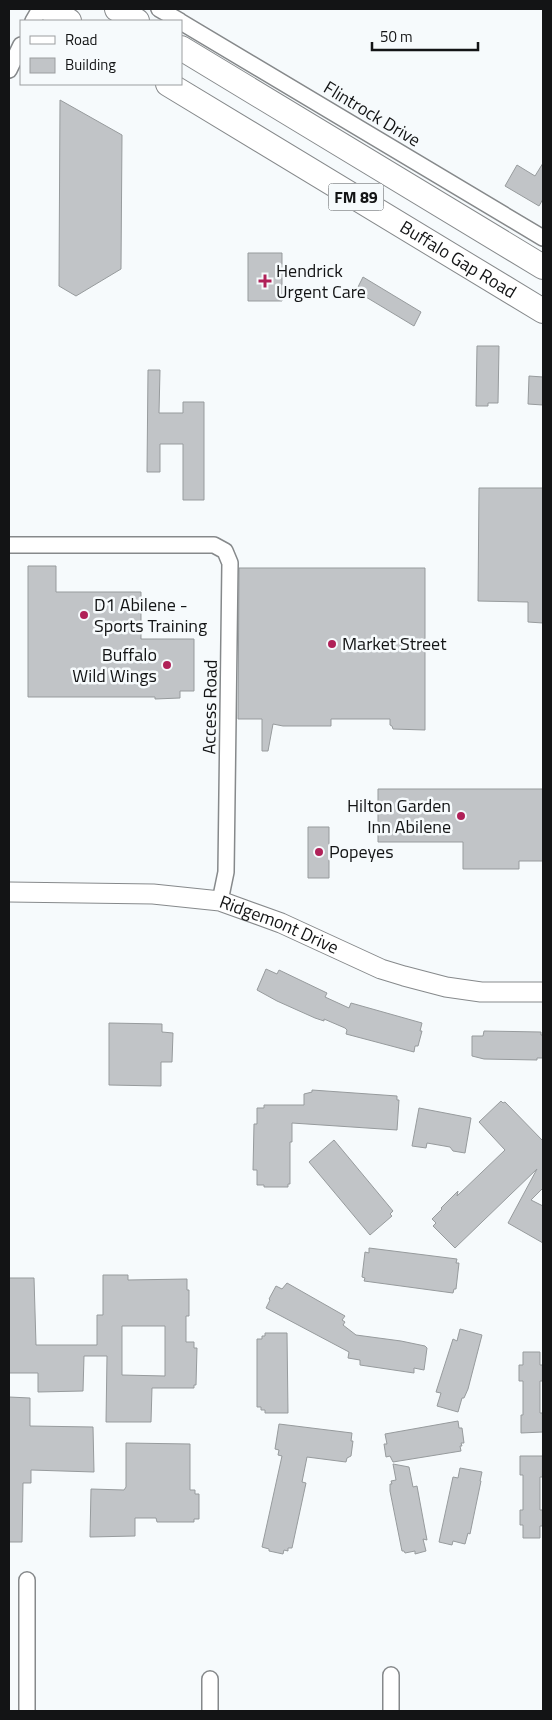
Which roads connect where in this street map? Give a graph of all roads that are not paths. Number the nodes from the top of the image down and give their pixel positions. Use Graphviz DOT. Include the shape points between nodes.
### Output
graph roads {
  1 [pos="40,9"];
  2 [pos="49,9"];
  3 [pos="117,9"];
  4 [pos="159,9"];
  5 [pos="34,20"];
  6 [pos="67,20"];
  7 [pos="136,20"];
  8 [pos="177,20"];
  9 [pos="182,23"];
  10 [pos="20,47"];
  11 [pos="182,49"];
  12 [pos="9,70"];
  13 [pos="170,85"];
  14 [pos="543,238"];
  15 [pos="543,267"];
  16 [pos="543,311"];
  17 [pos="9,545"];
  18 [pos="9,892"];
  19 [pos="220,901"];
  20 [pos="543,992"];
  21 [pos="27,1580"];
  22 [pos="391,1676"];
  23 [pos="210,1679"];
  24 [pos="27,1711"];
  25 [pos="210,1711"];
  26 [pos="391,1711"];
  1 -- 5 [label="street"];
  2 -- 6 [label="main road"];
  3 -- 7 [label="main road"];
  4 -- 8 [label="street, Flintrock Drive"];
  9 -- 14 [label="street, Flintrock Drive"];
  10 -- 12 [label="street"];
  11 -- 15 [label="main road, FM 89"];
  13 -- 16 [label="main road, Buffalo Gap Road / FM 89"];
  17 -- 19 [label="street, Access Road" via="214,545 225,551 230,563 226,872"];
  18 -- 19 [label="street, Ridgemont Drive" via="153,894"];
  19 -- 20 [label="street, Ridgemont Drive" via="281,923 381,969 404,976 482,992"];
  21 -- 24 [label="street"];
  22 -- 26 [label="street"];
  23 -- 25 [label="street"];
}
